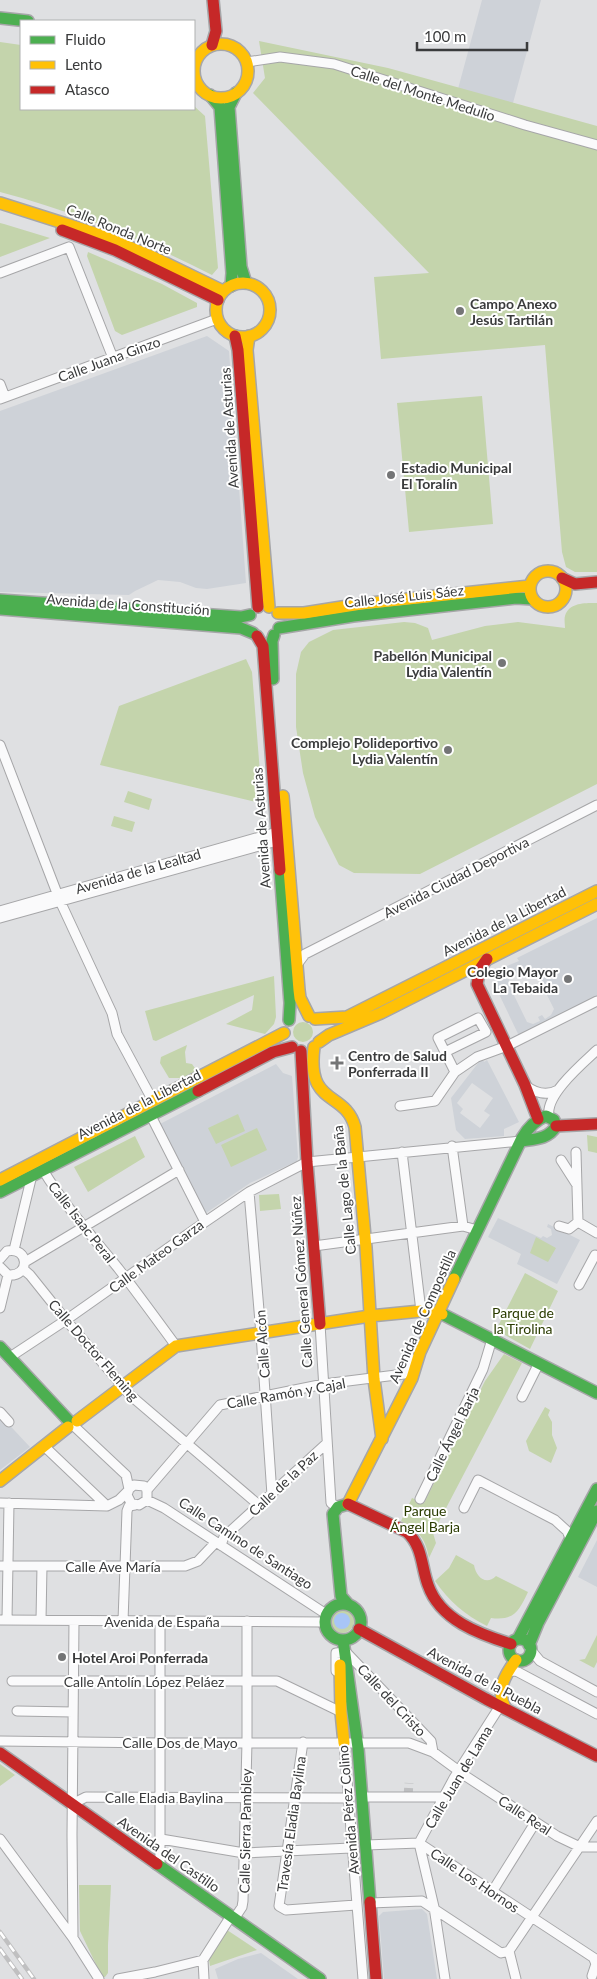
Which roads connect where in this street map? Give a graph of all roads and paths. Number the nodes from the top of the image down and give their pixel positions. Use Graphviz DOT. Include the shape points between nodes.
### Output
graph roads {
  1 [pos="213,0"];
  2 [pos="220,0"];
  3 [pos="0,18"];
  4 [pos="20,20"];
  5 [pos="227,44"];
  6 [pos="212,45"];
  7 [pos="196,55"];
  8 [pos="247,62"];
  9 [pos="195,78"];
  10 [pos="236,93"];
  11 [pos="210,95"];
  12 [pos="597,145"];
  13 [pos="0,203"];
  14 [pos="0,212"];
  15 [pos="78,236"];
  16 [pos="69,247"];
  17 [pos="0,273"];
  18 [pos="246,283"];
  19 [pos="224,292"];
  20 [pos="217,319"];
  21 [pos="235,336"];
  22 [pos="249,336"];
  23 [pos="113,358"];
  24 [pos="0,384"];
  25 [pos="3,398"];
  26 [pos="562,578"];
  27 [pos="597,582"];
  28 [pos="530,586"];
  29 [pos="597,591"];
  30 [pos="564,596"];
  31 [pos="532,599"];
  32 [pos="0,600"];
  33 [pos="0,609"];
  34 [pos="264,611"];
  35 [pos="277,631"];
  36 [pos="255,634"];
  37 [pos="0,745"];
  38 [pos="597,805"];
  39 [pos="277,837"];
  40 [pos="597,891"];
  41 [pos="58,898"];
  42 [pos="597,904"];
  43 [pos="564,908"];
  44 [pos="0,911"];
  45 [pos="0,918"];
  46 [pos="569,919"];
  47 [pos="294,944"];
  48 [pos="314,949"];
  49 [pos="487,959"];
  50 [pos="296,966"];
  51 [pos="448,979"];
  52 [pos="477,984"];
  53 [pos="597,1001"];
  54 [pos="312,1017"];
  55 [pos="289,1020"];
  56 [pos="284,1033"];
  57 [pos="316,1045"];
  58 [pos="507,1046"];
  59 [pos="297,1049"];
  60 [pos="597,1050"];
  61 [pos="445,1052"];
  62 [pos="455,1072"];
  63 [pos="525,1085"];
  64 [pos="559,1089"];
  65 [pos="153,1101"];
  66 [pos="400,1106"];
  67 [pos="151,1116"];
  68 [pos="545,1122"];
  69 [pos="597,1124"];
  70 [pos="521,1141"];
  71 [pos="503,1143"];
  72 [pos="452,1146"];
  73 [pos="402,1152"];
  74 [pos="576,1152"];
  75 [pos="512,1156"];
  76 [pos="359,1157"];
  77 [pos="561,1160"];
  78 [pos="306,1162"];
  79 [pos="179,1170"];
  80 [pos="38,1172"];
  81 [pos="0,1180"];
  82 [pos="577,1186"];
  83 [pos="0,1192"];
  84 [pos="249,1192"];
  85 [pos="205,1222"];
  86 [pos="578,1222"];
  87 [pos="464,1226"];
  88 [pos="559,1226"];
  89 [pos="84,1227"];
  90 [pos="476,1230"];
  91 [pos="597,1233"];
  92 [pos="411,1234"];
  93 [pos="365,1240"];
  94 [pos="314,1246"];
  95 [pos="14,1250"];
  96 [pos="596,1254"];
  97 [pos="0,1259"];
  98 [pos="24,1266"];
  99 [pos="0,1267"];
  100 [pos="8,1275"];
  101 [pos="126,1279"];
  102 [pos="579,1285"];
  103 [pos="0,1308"];
  104 [pos="421,1311"];
  105 [pos="439,1312"];
  106 [pos="370,1316"];
  107 [pos="66,1320"];
  108 [pos="320,1324"];
  109 [pos="261,1334"];
  110 [pos="497,1342"];
  111 [pos="176,1346"];
  112 [pos="0,1347"];
  113 [pos="420,1352"];
  114 [pos="10,1357"];
  115 [pos="539,1363"];
  116 [pos="374,1379"];
  117 [pos="324,1384"];
  118 [pos="122,1386"];
  119 [pos="597,1393"];
  120 [pos="266,1396"];
  121 [pos="522,1397"];
  122 [pos="0,1412"];
  123 [pos="9,1422"];
  124 [pos="72,1424"];
  125 [pos="382,1439"];
  126 [pos="186,1443"];
  127 [pos="327,1443"];
  128 [pos="45,1447"];
  129 [pos="0,1481"];
  130 [pos="597,1489"];
  131 [pos="129,1490"];
  132 [pos="147,1490"];
  133 [pos="272,1495"];
  134 [pos="420,1499"];
  135 [pos="148,1500"];
  136 [pos="4,1503"];
  137 [pos="135,1505"];
  138 [pos="343,1505"];
  139 [pos="107,1506"];
  140 [pos="260,1506"];
  141 [pos="464,1508"];
  142 [pos="597,1511"];
  143 [pos="555,1520"];
  144 [pos="581,1520"];
  145 [pos="571,1540"];
  146 [pos="219,1544"];
  147 [pos="4,1566"];
  148 [pos="42,1566"];
  149 [pos="124,1566"];
  150 [pos="348,1604"];
  151 [pos="325,1618"];
  152 [pos="4,1620"];
  153 [pos="41,1620"];
  154 [pos="74,1621"];
  155 [pos="124,1621"];
  156 [pos="247,1621"];
  157 [pos="160,1624"];
  158 [pos="359,1629"];
  159 [pos="342,1640"];
  160 [pos="530,1647"];
  161 [pos="343,1652"];
  162 [pos="513,1657"];
  163 [pos="12,1680"];
  164 [pos="74,1681"];
  165 [pos="160,1682"];
  166 [pos="247,1682"];
  167 [pos="597,1692"];
  168 [pos="340,1698"];
  169 [pos="501,1706"];
  170 [pos="328,1709"];
  171 [pos="17,1711"];
  172 [pos="73,1712"];
  173 [pos="341,1712"];
  174 [pos="597,1714"];
  175 [pos="1,1742"];
  176 [pos="74,1742"];
  177 [pos="247,1742"];
  178 [pos="302,1742"];
  179 [pos="335,1742"];
  180 [pos="357,1742"];
  181 [pos="160,1743"];
  182 [pos="433,1752"];
  183 [pos="0,1753"];
  184 [pos="597,1756"];
  185 [pos="459,1770"];
  186 [pos="348,1792"];
  187 [pos="160,1797"];
  188 [pos="245,1797"];
  189 [pos="362,1797"];
  190 [pos="444,1797"];
  191 [pos="295,1798"];
  192 [pos="72,1804"];
  193 [pos="597,1821"];
  194 [pos="535,1823"];
  195 [pos="0,1838"];
  196 [pos="161,1839"];
  197 [pos="419,1844"];
  198 [pos="366,1845"];
  199 [pos="597,1846"];
  200 [pos="580,1847"];
  201 [pos="351,1848"];
  202 [pos="288,1850"];
  203 [pos="244,1852"];
  204 [pos="160,1866"];
  205 [pos="492,1892"];
  206 [pos="370,1903"];
  207 [pos="356,1905"];
  208 [pos="434,1907"];
  209 [pos="73,1916"];
  210 [pos="58,1917"];
  211 [pos="233,1917"];
  212 [pos="530,1917"];
  213 [pos="73,1938"];
  214 [pos="510,1951"];
  215 [pos="203,1960"];
  216 [pos="596,1960"];
  217 [pos="593,1975"];
  218 [pos="156,1976"];
  219 [pos="99,1979"];
  220 [pos="118,1979"];
  221 [pos="204,1979"];
  222 [pos="320,1979"];
  223 [pos="362,1979"];
  224 [pos="376,1979"];
  225 [pos="445,1979"];
  226 [pos="516,1979"];
  1 -- 6 [label="street" via="216,31"];
  2 -- 5 [label="street" via="222,29"];
  3 -- 4 [label="street"];
  5 -- 6 [label="street"];
  5 -- 8 [label="street" via="243,54"];
  6 -- 7 [label="street"];
  8 -- 10 [label="street" via="247,80"];
  8 -- 12 [label="street, Calle del Monte Medulio" via="280,57 334,64"];
  9 -- 11 [label="street" via="200,88"];
  10 -- 11 [label="street" via="223,98"];
  10 -- 18 [label="street" via="229,108 241,267"];
  11 -- 19 [label="street" via="220,107 232,273"];
  13 -- 19 [label="street, Calle Ronda Norte" via="101,235"];
  14 -- 15 [label="street, Calle Ronda Norte"];
  15 -- 16 [label="street"];
  15 -- 19 [label="street, Calle Ronda Norte"];
  16 -- 17 [label="street"];
  16 -- 23 [label="street"];
  18 -- 19 [label="street"];
  18 -- 22 [label="street" via="265,295 270,309 261,331"];
  19 -- 20 [label="street" via="216,309"];
  20 -- 21 [label="street" via="224,330"];
  20 -- 23 [label="street, Calle Juana Ginzo"];
  21 -- 22 [label="street"];
  21 -- 34 [label="street, Avenida de Asturias"];
  22 -- 34 [label="street, Avenida de Asturias" via="247,350"];
  23 -- 25 [label="street, Calle Juana Ginzo"];
  24 -- 25 [label="street"];
  26 -- 27 [label="street" via="575,584"];
  26 -- 28 [label="street" via="546,571 537,575"];
  26 -- 30 [label="street"];
  28 -- 31 [label="street"];
  28 -- 34 [label="street, Calle José Luis Sáez" via="304,613"];
  29 -- 30 [label="street"];
  30 -- 31 [label="street" via="551,607"];
  31 -- 35 [label="street, Calle José Luis Sáez" via="405,610"];
  32 -- 34 [label="street, Avenida de la Constitución" via="241,617"];
  33 -- 36 [label="street, Avenida de la Constitución" via="211,625 241,628"];
  34 -- 35 [label="street" via="280,623"];
  34 -- 36 [label="street" via="249,624"];
  35 -- 36 [label="street" via="266,638"];
  35 -- 47 [label="street, Avenida de Asturias" via="272,641 273,682"];
  36 -- 39 [label="street, Avenida de Asturias" via="263,646"];
  37 -- 41 [label="street"];
  38 -- 48 [label="street, Avenida Ciudad Deportiva"];
  39 -- 41 [label="street, Avenida de la Lealtad"];
  39 -- 55 [label="street, Avenida de Asturias"];
  40 -- 43 [label="street, Avenida de la Libertad"];
  41 -- 44 [label="street, Avenida de la Lealtad"];
  41 -- 45 [label="street, Avenida de la Lealtad"];
  41 -- 65 [label="street, Avenida de la Lealtad" via="112,1013 118,1034"];
  42 -- 46 [label="street, Avenida de la Libertad"];
  43 -- 46 [label="street"];
  43 -- 54 [label="street, Avenida de la Libertad" via="347,1017"];
  46 -- 49 [label="street, Avenida de la Libertad"];
  47 -- 48 [label="street" via="303,950"];
  47 -- 50 [label="street, Avenida de Asturias"];
  48 -- 50 [label="street, Avenida Ciudad Deportiva" via="305,954"];
  49 -- 51 [label="street, Avenida de la Libertad"];
  49 -- 52 [label="street" via="480,969"];
  50 -- 54 [label="street, Avenida de Asturias" via="300,998"];
  51 -- 52 [label="street" via="465,979"];
  51 -- 57 [label="street, Avenida de la Libertad" via="365,1021 329,1035"];
  52 -- 58 [label="street"];
  53 -- 58 [label="street"];
  54 -- 55 [label="street" via="297,1015"];
  54 -- 57 [label="street" via="321,1030"];
  55 -- 56 [label="street"];
  56 -- 59 [label="street" via="288,1043"];
  56 -- 65 [label="street, Avenida de la Libertad"];
  57 -- 59 [label="street"];
  57 -- 76 [label="street, Calle Lago de la Baña" via="312,1062 314,1081 352,1116"];
  58 -- 62 [label="street" via="477,1057"];
  58 -- 63 [label="street"];
  59 -- 67 [label="street, Avenida de la Libertad" via="273,1052"];
  59 -- 78 [label="street, Calle General Gómez Núñez"];
  60 -- 64 [label="street"];
  61 -- 61 [label="street" via="438,1038 478,1018 486,1032"];
  61 -- 62 [label="street"];
  62 -- 66 [label="street" via="436,1101"];
  63 -- 64 [label="street" via="540,1093"];
  63 -- 68 [label="street"];
  64 -- 68 [label="street"];
  65 -- 81 [label="street, Avenida de la Libertad"];
  67 -- 79 [label="street"];
  67 -- 80 [label="street, Avenida de la Libertad"];
  68 -- 69 [label="street"];
  68 -- 70 [label="street, Avenida de Compostilla"];
  68 -- 70 [label="street" via="542,1138"];
  70 -- 71 [label="street"];
  70 -- 75 [label="street, Avenida de Compostilla"];
  71 -- 72 [label="street"];
  71 -- 75 [label="street"];
  72 -- 73 [label="street"];
  72 -- 87 [label="street"];
  73 -- 76 [label="street"];
  73 -- 92 [label="street"];
  74 -- 82 [label="street"];
  75 -- 90 [label="street, Avenida de Compostilla"];
  76 -- 78 [label="street"];
  76 -- 93 [label="street, Calle Lago de la Baña"];
  77 -- 82 [label="street"];
  78 -- 84 [label="street, Calle Mateo Garza"];
  78 -- 94 [label="street, Calle General Gómez Núñez"];
  79 -- 85 [label="street"];
  79 -- 89 [label="street"];
  80 -- 83 [label="street, Avenida de la Libertad"];
  80 -- 89 [label="street, Calle Isaac Peral"];
  80 -- 95 [label="street"];
  82 -- 86 [label="street"];
  84 -- 85 [label="street, Calle Mateo Garza"];
  84 -- 109 [label="street, Calle Alcón"];
  85 -- 101 [label="street, Calle Mateo Garza"];
  86 -- 88 [label="street" via="568,1230"];
  86 -- 91 [label="street"];
  87 -- 90 [label="street"];
  87 -- 92 [label="street"];
  89 -- 98 [label="street"];
  89 -- 101 [label="street, Calle Isaac Peral"];
  90 -- 105 [label="street, Avenida de Compostilla"];
  92 -- 93 [label="street"];
  92 -- 104 [label="street"];
  93 -- 94 [label="street"];
  93 -- 106 [label="street, Calle Lago de la Baña"];
  94 -- 108 [label="street, Calle General Gómez Núñez"];
  95 -- 97 [label="street" via="7,1251"];
  95 -- 98 [label="street, Calle Doctor Fleming" via="20,1253"];
  96 -- 102 [label="street"];
  98 -- 100 [label="street" via="16,1274"];
  98 -- 107 [label="street, Calle Doctor Fleming"];
  99 -- 100 [label="street"];
  100 -- 103 [label="street"];
  101 -- 107 [label="street, Calle Mateo Garza"];
  101 -- 111 [label="street, Calle Isaac Peral"];
  104 -- 105 [label="street"];
  104 -- 106 [label="street"];
  105 -- 110 [label="street"];
  105 -- 113 [label="street, Avenida de Compostilla"];
  106 -- 108 [label="street"];
  106 -- 116 [label="street, Calle Lago de la Baña"];
  107 -- 114 [label="street, Calle Mateo Garza"];
  107 -- 118 [label="street, Calle Doctor Fleming"];
  108 -- 109 [label="street"];
  108 -- 117 [label="street, Calle General Gómez Núñez"];
  109 -- 111 [label="street"];
  109 -- 120 [label="street, Calle Alcón"];
  110 -- 115 [label="street"];
  110 -- 134 [label="street, Calle Ángel Barja"];
  111 -- 118 [label="street"];
  112 -- 114 [label="street"];
  113 -- 116 [label="street, Calle Ramón y Cajal" via="404,1374"];
  113 -- 125 [label="street, Avenida de Compostilla" via="412,1378"];
  114 -- 124 [label="street"];
  115 -- 119 [label="street"];
  115 -- 121 [label="street"];
  116 -- 117 [label="street, Calle Ramón y Cajal"];
  116 -- 125 [label="street, Calle Lago de la Baña"];
  117 -- 120 [label="street, Calle Ramón y Cajal"];
  117 -- 127 [label="street, Calle General Gómez Núñez"];
  118 -- 124 [label="street"];
  118 -- 126 [label="street, Calle Doctor Fleming"];
  120 -- 126 [label="street, Calle Ramón y Cajal" via="220,1404"];
  120 -- 133 [label="street, Calle Alcón"];
  122 -- 123 [label="street"];
  124 -- 128 [label="street"];
  124 -- 131 [label="street" via="120,1468 126,1475"];
  125 -- 138 [label="street, Avenida de Compostilla"];
  126 -- 132 [label="street, Calle Ramón y Cajal"];
  126 -- 140 [label="street, Calle Doctor Fleming"];
  127 -- 133 [label="street, Calle de la Paz"];
  127 -- 138 [label="street, Calle General Gómez Núñez" via="331,1503"];
  128 -- 129 [label="street"];
  128 -- 139 [label="street"];
  130 -- 144 [label="street"];
  131 -- 132 [label="street" via="139,1484"];
  131 -- 137 [label="street" via="128,1500"];
  131 -- 139 [label="street"];
  132 -- 135 [label="street"];
  133 -- 140 [label="street, Calle de la Paz"];
  135 -- 137 [label="street"];
  135 -- 146 [label="street, Calle Camino de Santiago"];
  136 -- 139 [label="street"];
  136 -- 147 [label="street"];
  137 -- 149 [label="street" via="129,1506 126,1512"];
  138 -- 150 [label="street" via="333,1514 339,1586 341,1596"];
  138 -- 162 [label="street" via="414,1538 438,1604"];
  140 -- 146 [label="street, Calle de la Paz"];
  141 -- 143 [label="street" via="478,1480"];
  142 -- 160 [label="street" via="538,1623"];
  143 -- 144 [label="street"];
  143 -- 145 [label="street"];
  144 -- 145 [label="street"];
  145 -- 162 [label="street"];
  146 -- 149 [label="street, Calle Ave María" via="185,1566"];
  146 -- 151 [label="street, Calle Camino de Santiago"];
  147 -- 148 [label="street, Calle Ave María"];
  147 -- 152 [label="street" via="8,1609"];
  148 -- 149 [label="street, Calle Ave María"];
  148 -- 153 [label="street"];
  149 -- 155 [label="street"];
  150 -- 151 [label="street" via="335,1605"];
  150 -- 158 [label="street" via="360,1616"];
  151 -- 156 [label="street, Avenida de España"];
  151 -- 159 [label="street" via="330,1635"];
  152 -- 153 [label="street, Avenida de España"];
  153 -- 154 [label="street, Avenida de España"];
  154 -- 155 [label="street, Avenida de España"];
  154 -- 164 [label="street"];
  155 -- 157 [label="street, Avenida de España"];
  156 -- 157 [label="street, Avenida de España"];
  156 -- 166 [label="street, Calle Sierra Pambley"];
  157 -- 165 [label="street"];
  158 -- 159 [label="street" via="354,1636"];
  158 -- 169 [label="street, Avenida de la Puebla"];
  159 -- 161 [label="street, Avenida Pérez Colino"];
  160 -- 162 [label="street" via="526,1658"];
  160 -- 162 [label="street" via="524,1640"];
  160 -- 167 [label="street" via="546,1664"];
  161 -- 168 [label="street, Avenida Pérez Colino"];
  161 -- 180 [label="street, Avenida Pérez Colino"];
  161 -- 182 [label="street, Calle del Cristo" via="431,1741"];
  162 -- 169 [label="street" via="499,1695"];
  162 -- 169 [label="street" via="494,1693"];
  162 -- 174 [label="street" via="514,1671"];
  163 -- 164 [label="street, Calle Antolín López Peláez"];
  164 -- 165 [label="street, Calle Antolín López Peláez"];
  164 -- 172 [label="street"];
  165 -- 166 [label="street, Calle Antolín López Peláez"];
  165 -- 181 [label="street"];
  166 -- 170 [label="street, Calle Antolín López Peláez" via="277,1681"];
  166 -- 177 [label="street, Calle Sierra Pambley"];
  168 -- 170 [label="street"];
  168 -- 173 [label="street, Avenida Pérez Colino"];
  169 -- 184 [label="street, Avenida de la Puebla"];
  169 -- 185 [label="street, Calle Juan de Lama"];
  170 -- 173 [label="street"];
  171 -- 172 [label="street"];
  172 -- 176 [label="street"];
  173 -- 179 [label="street, Avenida Pérez Colino"];
  175 -- 176 [label="street, Calle Dos de Mayo"];
  176 -- 181 [label="street, Calle Dos de Mayo"];
  176 -- 192 [label="street"];
  177 -- 178 [label="street, Calle Dos de Mayo"];
  177 -- 181 [label="street, Calle Dos de Mayo"];
  177 -- 188 [label="street, Calle Sierra Pambley"];
  178 -- 179 [label="street, Calle Dos de Mayo"];
  178 -- 191 [label="street, Travesía Eladia Baylina"];
  179 -- 180 [label="street, Calle Dos de Mayo"];
  179 -- 186 [label="street, Avenida Pérez Colino"];
  180 -- 182 [label="street, Calle Real" via="409,1743"];
  180 -- 189 [label="street, Avenida Pérez Colino"];
  181 -- 187 [label="street"];
  182 -- 185 [label="street, Calle Real"];
  183 -- 192 [label="street, Avenida del Castillo"];
  185 -- 190 [label="street, Calle Juan de Lama"];
  185 -- 194 [label="street, Calle Real"];
  186 -- 191 [label="street, Calle Eladia Baylina"];
  186 -- 201 [label="street, Avenida Pérez Colino"];
  187 -- 188 [label="street, Calle Eladia Baylina"];
  187 -- 192 [label="street, Calle Eladia Baylina" via="86,1797"];
  187 -- 196 [label="street"];
  188 -- 191 [label="street, Calle Eladia Baylina"];
  188 -- 203 [label="street, Calle Sierra Pambley"];
  189 -- 190 [label="street"];
  189 -- 198 [label="street, Avenida Pérez Colino"];
  190 -- 197 [label="street, Calle Juan de Lama"];
  191 -- 202 [label="street, Travesía Eladia Baylina"];
  192 -- 204 [label="street, Avenida del Castillo"];
  192 -- 209 [label="street"];
  193 -- 200 [label="street"];
  194 -- 200 [label="street, Calle Real"];
  194 -- 205 [label="street"];
  195 -- 210 [label="street"];
  196 -- 203 [label="street"];
  196 -- 204 [label="street"];
  197 -- 198 [label="street"];
  197 -- 205 [label="street, Calle Los Hornos"];
  197 -- 208 [label="street, Calle Juan de Lama"];
  198 -- 206 [label="street, Avenida Pérez Colino"];
  199 -- 200 [label="street"];
  200 -- 212 [label="street"];
  201 -- 202 [label="street"];
  201 -- 207 [label="street, Avenida Pérez Colino"];
  202 -- 203 [label="street"];
  202 -- 207 [label="street, Travesía Eladia Baylina" via="279,1906 286,1910"];
  203 -- 211 [label="street, Calle Sierra Pambley" via="242,1907"];
  204 -- 211 [label="street, Avenida del Castillo"];
  205 -- 212 [label="street, Calle Los Hornos"];
  206 -- 208 [label="street" via="422,1901"];
  206 -- 224 [label="street, Avenida Pérez Colino"];
  207 -- 223 [label="street, Avenida Pérez Colino"];
  208 -- 214 [label="street" via="500,1953"];
  208 -- 225 [label="street, Calle Juan de Lama"];
  209 -- 210 [label="street"];
  209 -- 213 [label="street"];
  210 -- 213 [label="street"];
  211 -- 215 [label="street, Calle Sierra Pambley"];
  211 -- 222 [label="street, Avenida del Castillo"];
  212 -- 214 [label="street"];
  212 -- 216 [label="street, Calle Los Hornos"];
  213 -- 219 [label="street"];
  214 -- 226 [label="street"];
  215 -- 218 [label="street"];
  215 -- 221 [label="street"];
  216 -- 217 [label="street"];
  218 -- 220 [label="street"];
}
